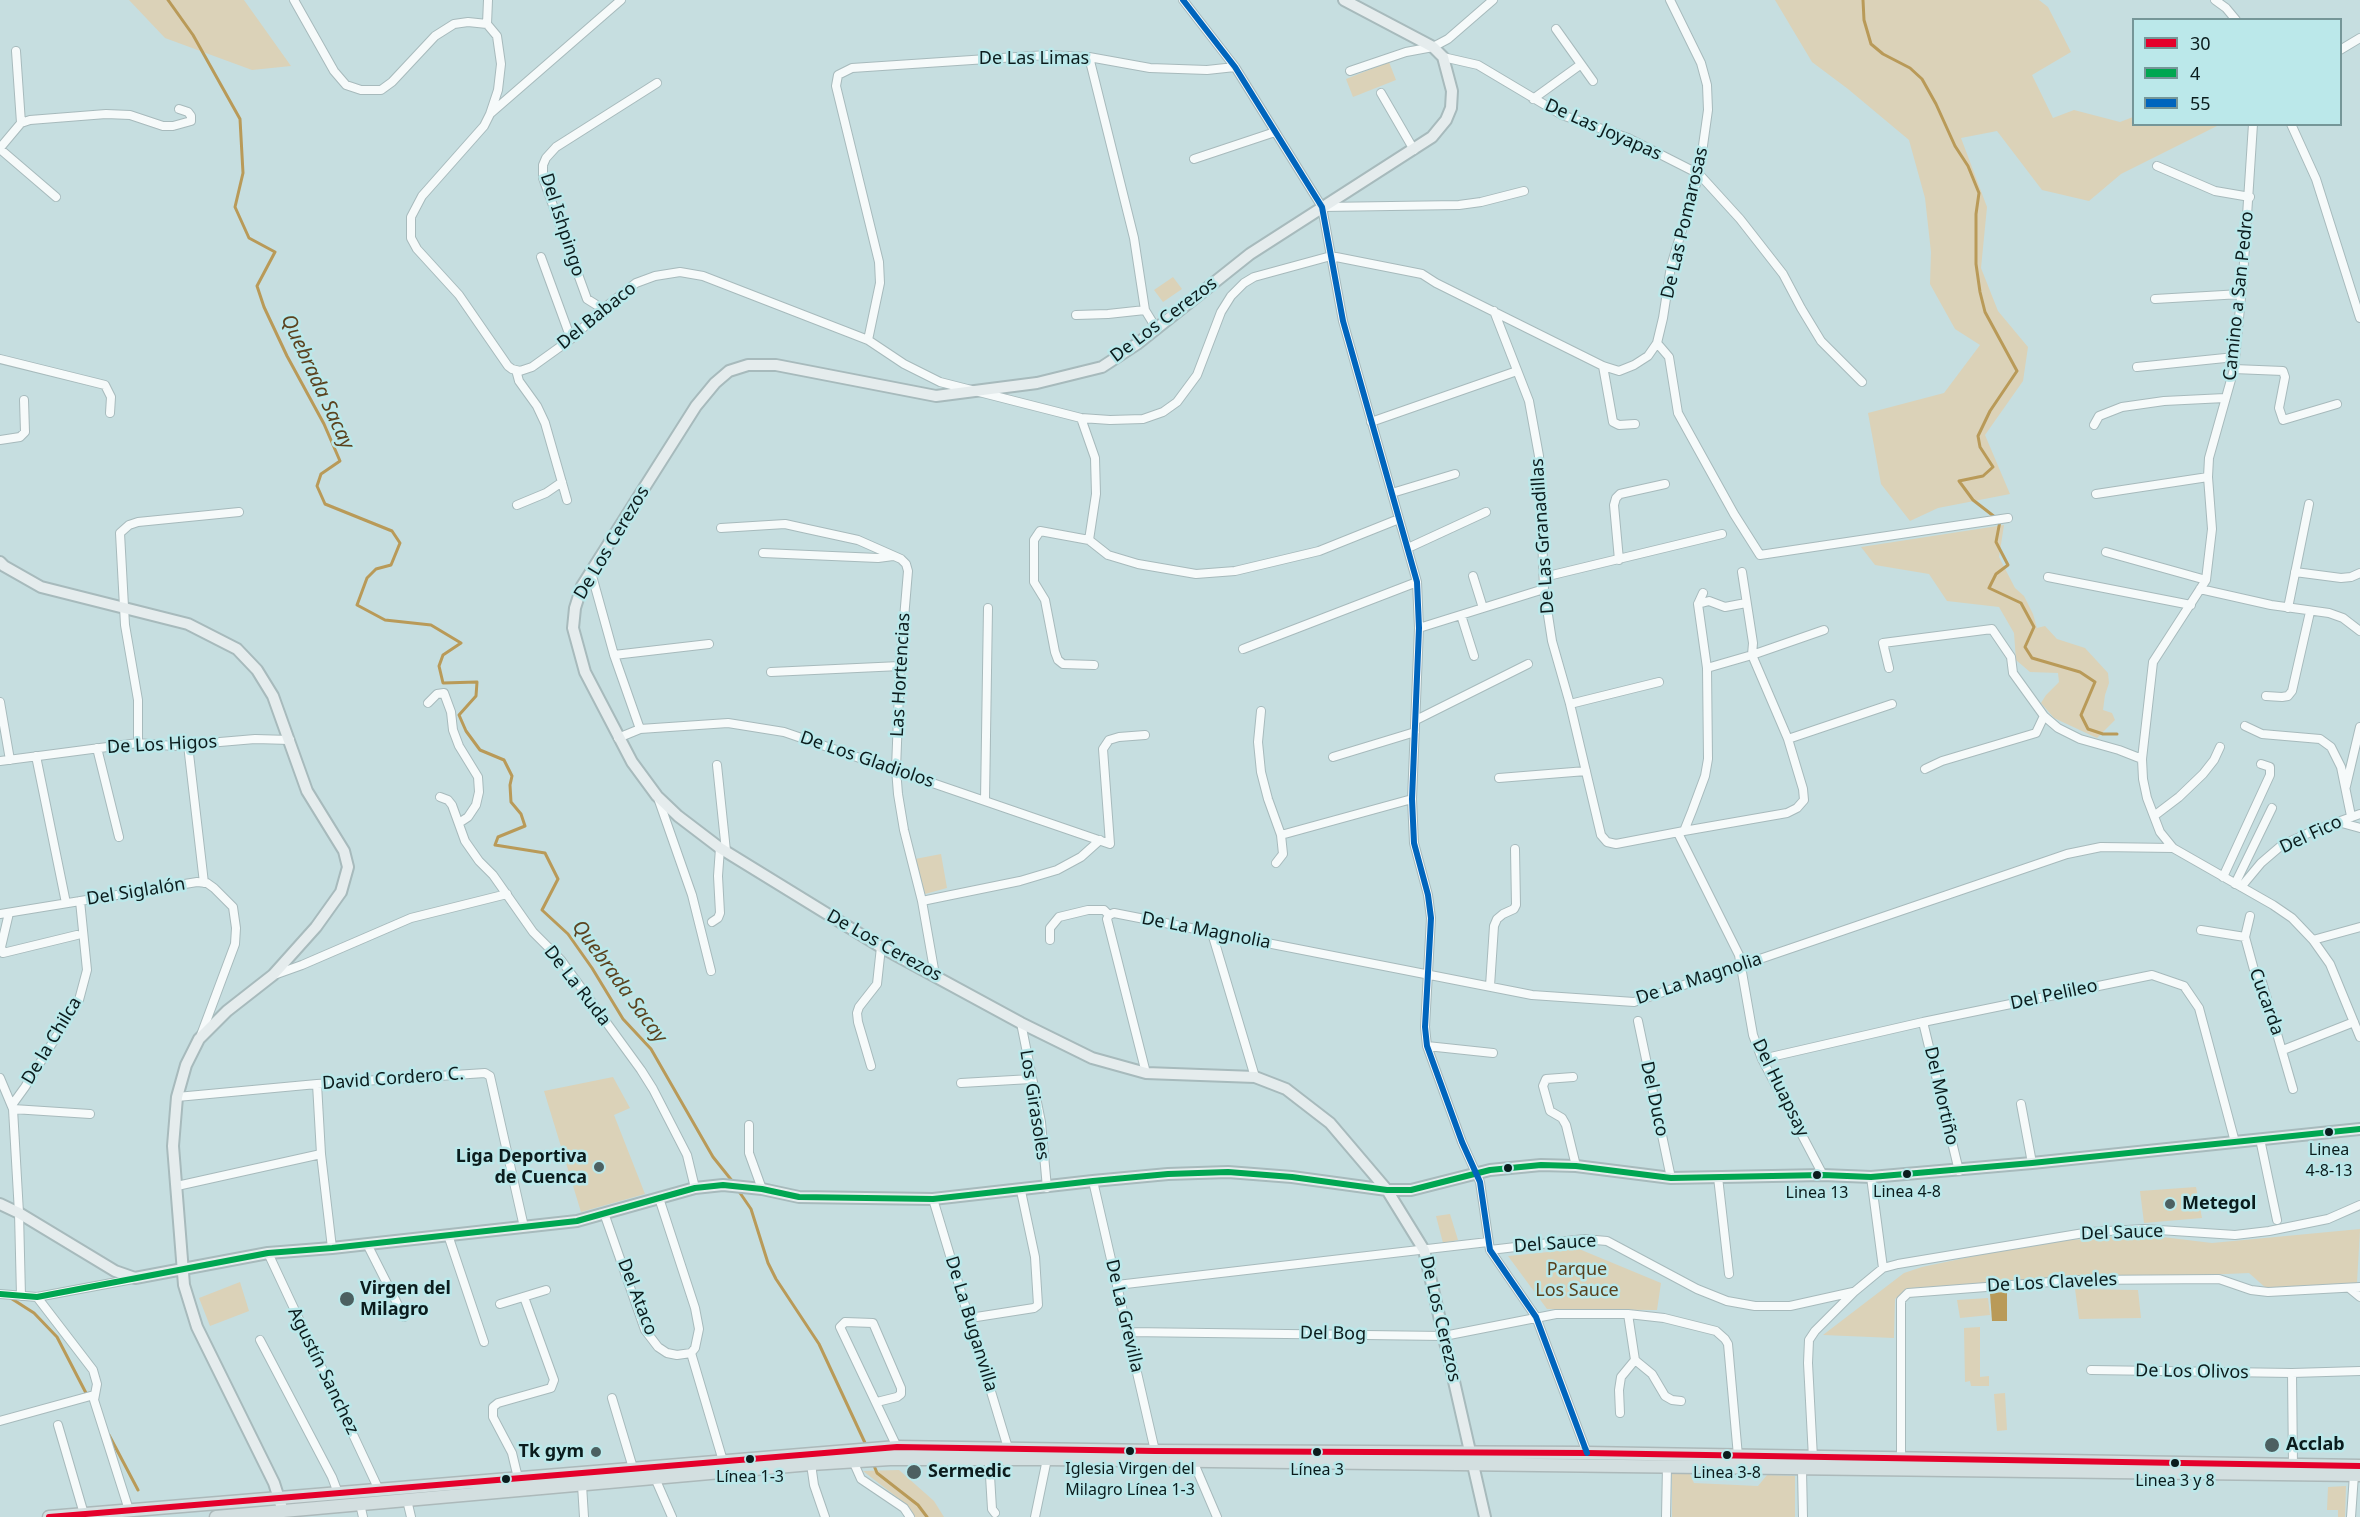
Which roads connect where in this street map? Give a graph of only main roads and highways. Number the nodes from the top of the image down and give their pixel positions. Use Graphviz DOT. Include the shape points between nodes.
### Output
graph roads {
  1 [pos="892,1451"];
  2 [pos="850,1456"];
  3 [pos="2358,1472"];
  4 [pos="361,1511"];
  5 [pos="283,1514"];
  6 [pos="49,1517"];
  7 [pos="216,1517"];
  1 -- 2 [label="main road"];
  1 -- 3 [label="main road" via="989,1459 1802,1470"];
  1 -- 3 [label="main road" via="1008,1448 1587,1453 2293,1466"];
  2 -- 4 [label="main road" via="811,1464 407,1500"];
  2 -- 6 [label="main road" via="723,1461"];
  4 -- 5 [label="main road"];
  5 -- 7 [label="main road"];
}
